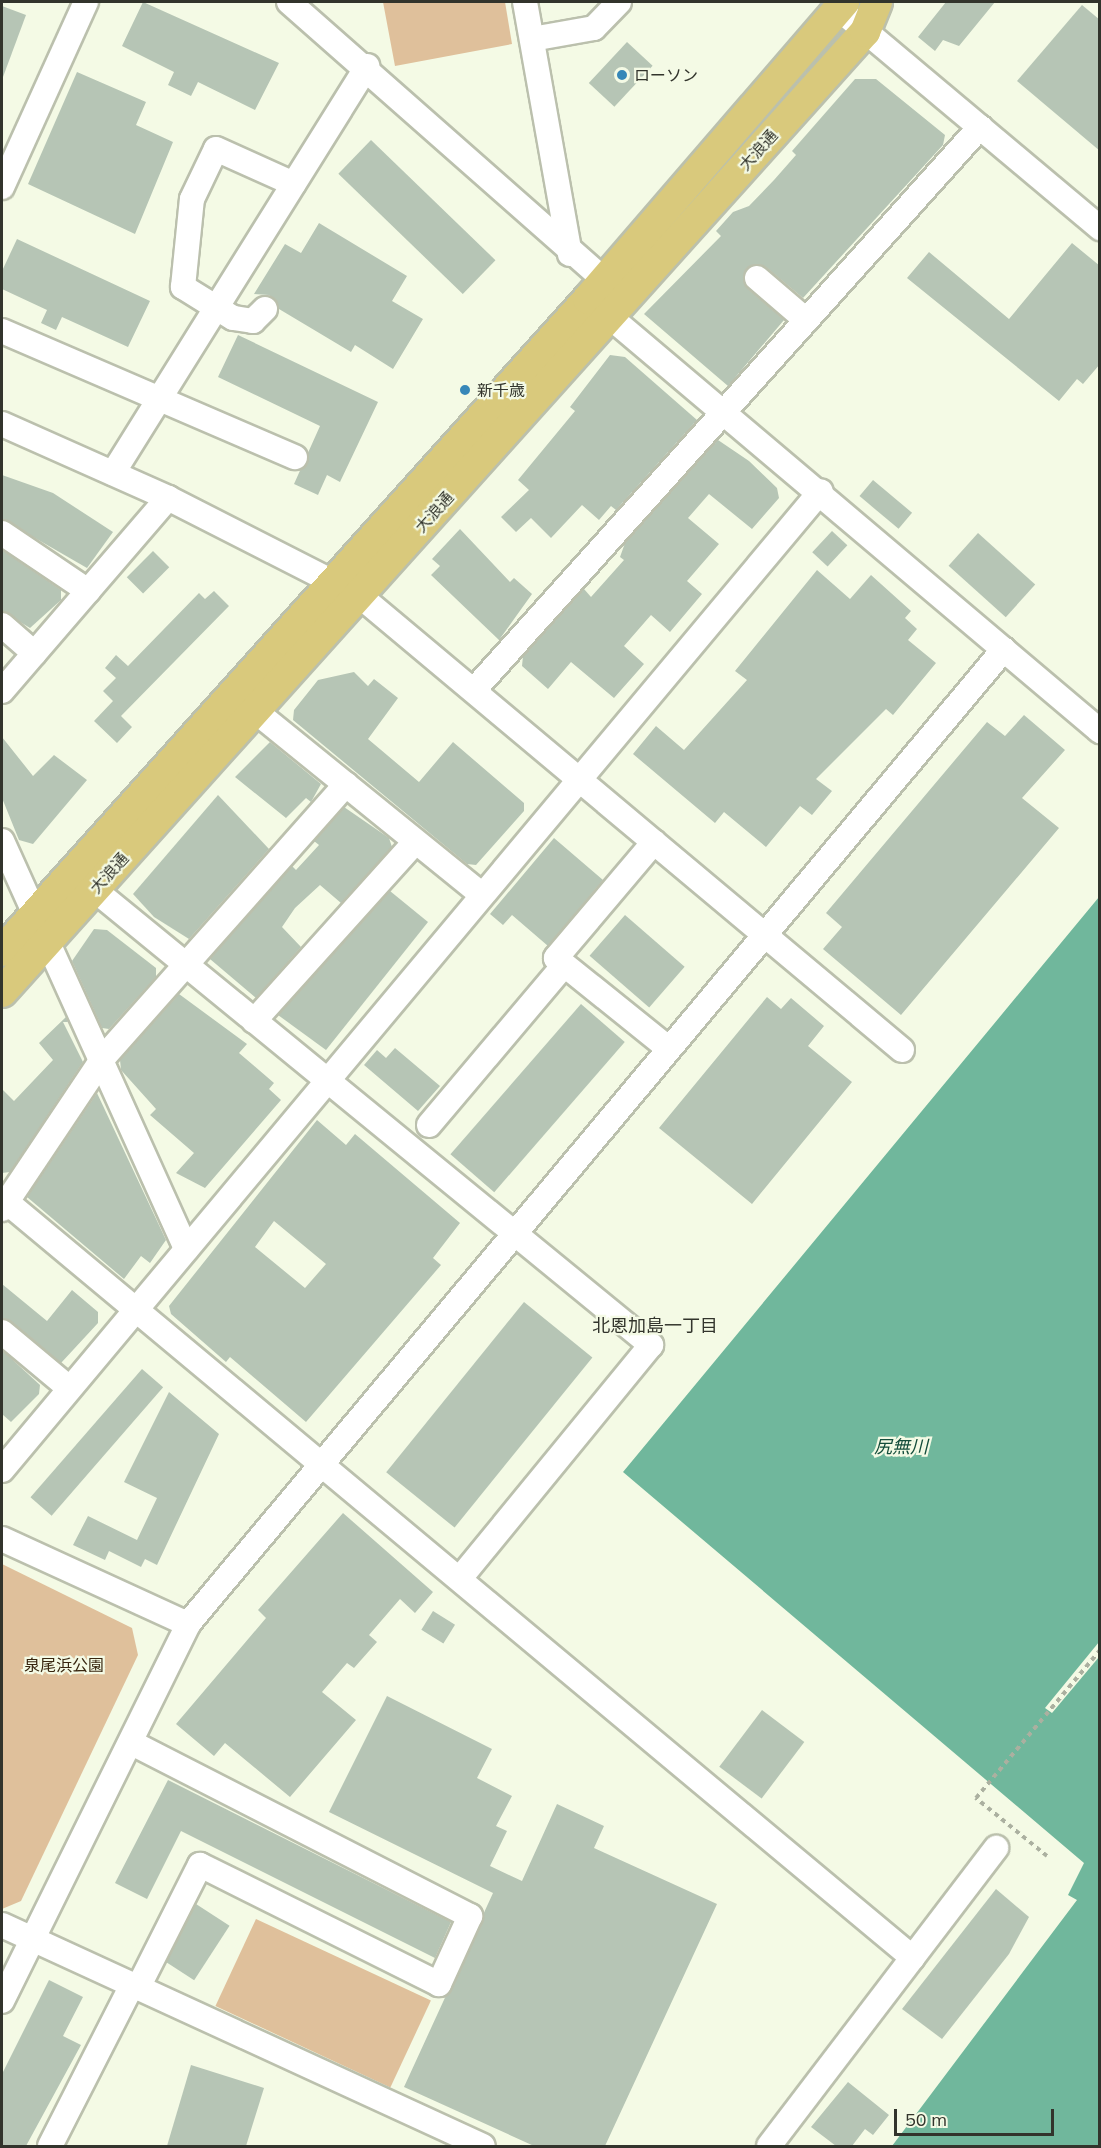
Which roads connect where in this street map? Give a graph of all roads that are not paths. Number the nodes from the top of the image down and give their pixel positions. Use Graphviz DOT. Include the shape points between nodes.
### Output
graph roads {
  1 [pos="86,2"];
  2 [pos="289,2"];
  3 [pos="525,2"];
  4 [pos="619,2"];
  5 [pos="877,2"];
  6 [pos="894,2"];
  7 [pos="842,5"];
  8 [pos="865,32"];
  9 [pos="532,39"];
  10 [pos="367,66"];
  11 [pos="980,127"];
  12 [pos="294,184"];
  13 [pos="2,187"];
  14 [pos="1100,228"];
  15 [pos="570,254"];
  16 [pos="757,278"];
  17 [pos="606,298"];
  18 [pos="216,309"];
  19 [pos="265,309"];
  20 [pos="806,320"];
  21 [pos="2,331"];
  22 [pos="162,396"];
  23 [pos="724,411"];
  24 [pos="5,431"];
  25 [pos="295,458"];
  26 [pos="113,473"];
  27 [pos="821,491"];
  28 [pos="168,498"];
  29 [pos="2,533"];
  30 [pos="332,581"];
  31 [pos="88,591"];
  32 [pos="360,596"];
  33 [pos="2,625"];
  34 [pos="1004,649"];
  35 [pos="34,653"];
  36 [pos="474,690"];
  37 [pos="2,691"];
  38 [pos="255,711"];
  39 [pos="1100,731"];
  40 [pos="578,780"];
  41 [pos="346,784"];
  42 [pos="2,840"];
  43 [pos="654,842"];
  44 [pos="415,843"];
  45 [pos="82,881"];
  46 [pos="482,895"];
  47 [pos="34,914"];
  48 [pos="764,938"];
  49 [pos="46,941"];
  50 [pos="2,951"];
  51 [pos="186,965"];
  52 [pos="564,965"];
  53 [pos="2,992"];
  54 [pos="254,1020"];
  55 [pos="669,1049"];
  56 [pos="902,1050"];
  57 [pos="103,1059"];
  58 [pos="326,1080"];
  59 [pos="429,1125"];
  60 [pos="3,1202"];
  61 [pos="512,1235"];
  62 [pos="186,1249"];
  63 [pos="137,1308"];
  64 [pos="2,1332"];
  65 [pos="69,1388"];
  66 [pos="322,1464"];
  67 [pos="2,1470"];
  68 [pos="2,1539"];
  69 [pos="460,1578"];
  70 [pos="188,1624"];
  71 [pos="132,1743"];
  72 [pos="996,1848"];
  73 [pos="2,1925"];
  74 [pos="33,1940"];
  75 [pos="913,1958"];
  76 [pos="135,1986"];
  77 [pos="2,2001"];
  78 [pos="50,2146"];
  79 [pos="483,2146"];
  80 [pos="769,2146"];
  1 -- 13 [label="street"];
  2 -- 10 [label="street"];
  3 -- 9 [label="street"];
  4 -- 9 [label="street" via="594,28"];
  5 -- 8 [label="main road"];
  6 -- 8 [label="street"];
  7 -- 8 [label="street"];
  7 -- 17 [label="main road, 大浪通"];
  8 -- 11 [label="street"];
  8 -- 17 [label="main road, 大浪通"];
  9 -- 15 [label="street"];
  10 -- 12 [label="street"];
  10 -- 15 [label="street"];
  11 -- 14 [label="street"];
  11 -- 20 [label="street"];
  12 -- 18 [label="street"];
  12 -- 18 [label="street" via="216,149 192,199 181,279 189,293"];
  15 -- 17 [label="street"];
  16 -- 20 [label="street"];
  17 -- 23 [label="street"];
  17 -- 30 [label="main road, 大浪通"];
  17 -- 32 [label="main road, 大浪通"];
  18 -- 19 [label="street" via="253,321"];
  18 -- 22 [label="street"];
  20 -- 23 [label="street"];
  21 -- 22 [label="street" via="117,385"];
  22 -- 25 [label="street"];
  22 -- 26 [label="street"];
  23 -- 27 [label="street"];
  23 -- 36 [label="street"];
  24 -- 26 [label="street"];
  26 -- 28 [label="street"];
  27 -- 34 [label="street"];
  27 -- 40 [label="street"];
  28 -- 30 [label="street"];
  28 -- 31 [label="street"];
  29 -- 31 [label="street"];
  30 -- 32 [label="street"];
  30 -- 45 [label="main road, 大浪通"];
  31 -- 35 [label="street"];
  32 -- 36 [label="street"];
  32 -- 38 [label="main road, 大浪通"];
  33 -- 35 [label="street"];
  34 -- 39 [label="street"];
  34 -- 48 [label="street"];
  35 -- 37 [label="street"];
  36 -- 40 [label="street"];
  38 -- 41 [label="street"];
  38 -- 45 [label="main road, 大浪通"];
  40 -- 43 [label="street"];
  40 -- 46 [label="street"];
  41 -- 44 [label="street"];
  41 -- 51 [label="street"];
  42 -- 47 [label="street"];
  43 -- 48 [label="street"];
  43 -- 52 [label="street" via="556,958"];
  44 -- 46 [label="street"];
  44 -- 54 [label="street"];
  45 -- 47 [label="main road, 大浪通"];
  45 -- 49 [label="main road, 大浪通"];
  45 -- 51 [label="street"];
  46 -- 58 [label="street"];
  47 -- 49 [label="street"];
  47 -- 50 [label="main road, 大浪通"];
  48 -- 55 [label="street"];
  48 -- 56 [label="street"];
  49 -- 53 [label="main road, 大浪通"];
  49 -- 57 [label="street"];
  51 -- 54 [label="street"];
  51 -- 57 [label="street"];
  52 -- 55 [label="street"];
  52 -- 59 [label="street"];
  54 -- 58 [label="street"];
  55 -- 61 [label="street"];
  57 -- 60 [label="street"];
  57 -- 62 [label="street"];
  58 -- 61 [label="street"];
  58 -- 62 [label="street"];
  60 -- 63 [label="street"];
  61 -- 66 [label="street"];
  61 -- 69 [label="street" via="651,1345"];
  62 -- 63 [label="street"];
  63 -- 65 [label="street"];
  63 -- 66 [label="street"];
  64 -- 65 [label="street"];
  65 -- 67 [label="street"];
  66 -- 69 [label="street"];
  66 -- 70 [label="street"];
  68 -- 70 [label="street"];
  69 -- 75 [label="street"];
  70 -- 71 [label="street"];
  71 -- 74 [label="street"];
  71 -- 76 [label="street" via="470,1916 439,1984 200,1865"];
  72 -- 75 [label="street"];
  73 -- 74 [label="street"];
  74 -- 76 [label="street"];
  74 -- 77 [label="street"];
  75 -- 80 [label="street"];
  76 -- 78 [label="street"];
  76 -- 79 [label="street"];
}
